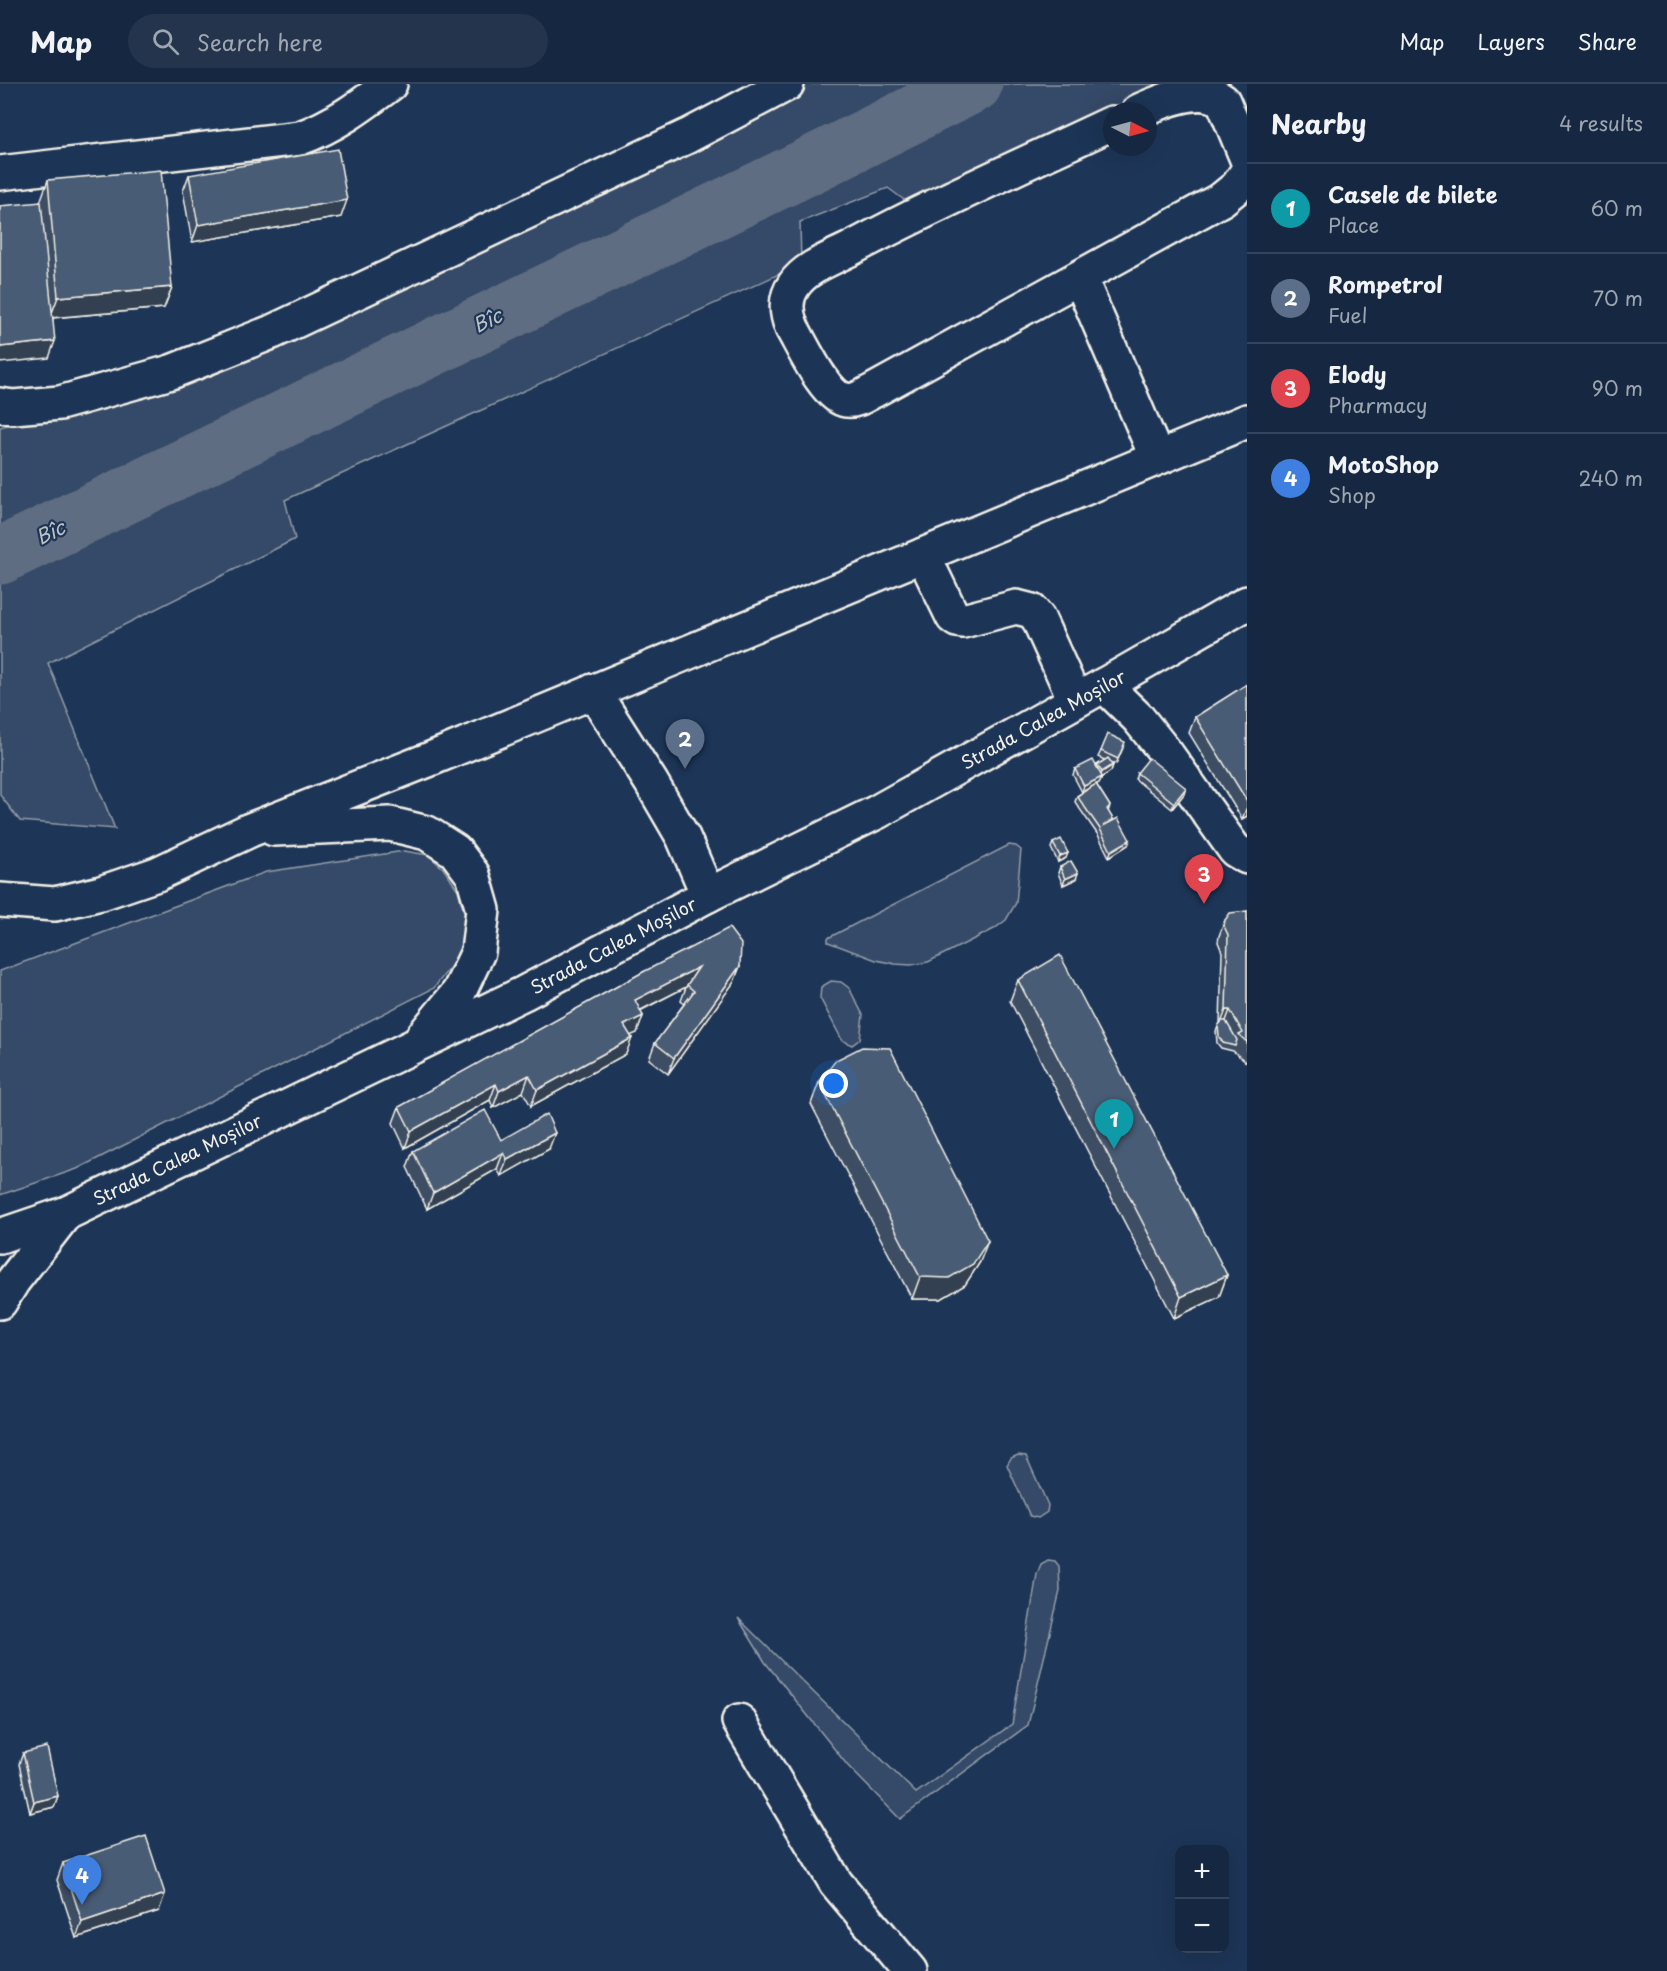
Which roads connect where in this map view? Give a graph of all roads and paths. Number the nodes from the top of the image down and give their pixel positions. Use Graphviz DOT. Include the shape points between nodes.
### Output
graph roads {
  1 [pos="390,84"];
  2 [pos="788,84"];
  3 [pos="1157,103"];
  4 [pos="1103,127"];
  5 [pos="1247,159"];
  6 [pos="1247,172"];
  7 [pos="0,173"];
  8 [pos="1080,278"];
  9 [pos="0,405"];
  10 [pos="1247,421"];
  11 [pos="1157,458"];
  12 [pos="923,555"];
  13 [pos="1247,603"];
  14 [pos="1104,685"];
  15 [pos="593,691"];
  16 [pos="1075,700"];
  17 [pos="250,831"];
  18 [pos="1247,857"];
  19 [pos="708,895"];
  20 [pos="0,900"];
  21 [pos="418,1042"];
  22 [pos="65,1214"];
  23 [pos="0,1236"];
  24 [pos="0,1302"];
  25 [pos="739,1721"];
  26 [pos="910,1971"];
  1 -- 7 [label="main road" via="322,130 300,138"];
  2 -- 9 [label="main road" via="687,136 272,332 171,372 60,403"];
  3 -- 5 [label="main road" via="1185,90 1203,87 1219,95"];
  4 -- 8 [label="main road" via="872,237 808,272 790,291 786,311 827,387 839,398 849,400 873,391"];
  6 -- 8 [label="main road" via="1232,193"];
  8 -- 11 [label="main road"];
  10 -- 11 [label="main road"];
  11 -- 12 [label="main road"];
  12 -- 15 [label="main road"];
  12 -- 16 [label="main road" via="957,620 1016,607 1032,611"];
  13 -- 14 [label="main road, Strada Calea Moșilor"];
  14 -- 16 [label="main road, Strada Calea Moșilor"];
  14 -- 18 [label="main road" via="1138,718 1236,850"];
  15 -- 17 [label="main road"];
  15 -- 19 [label="main road" via="651,782"];
  16 -- 19 [label="main road, Strada Calea Moșilor" via="877,812"];
  17 -- 20 [label="main road" via="157,874 101,893 55,904"];
  17 -- 21 [label="main road" via="390,824 427,833 455,851 473,875 483,910 478,952 459,992"];
  19 -- 21 [label="main road, Strada Calea Moșilor" via="524,993"];
  21 -- 22 [label="main road, Strada Calea Moșilor"];
  22 -- 23 [label="main road"];
  22 -- 24 [label="main road, Strada Calea Moșilor"];
  25 -- 26 [label="main road" via="836,1883"];
}
